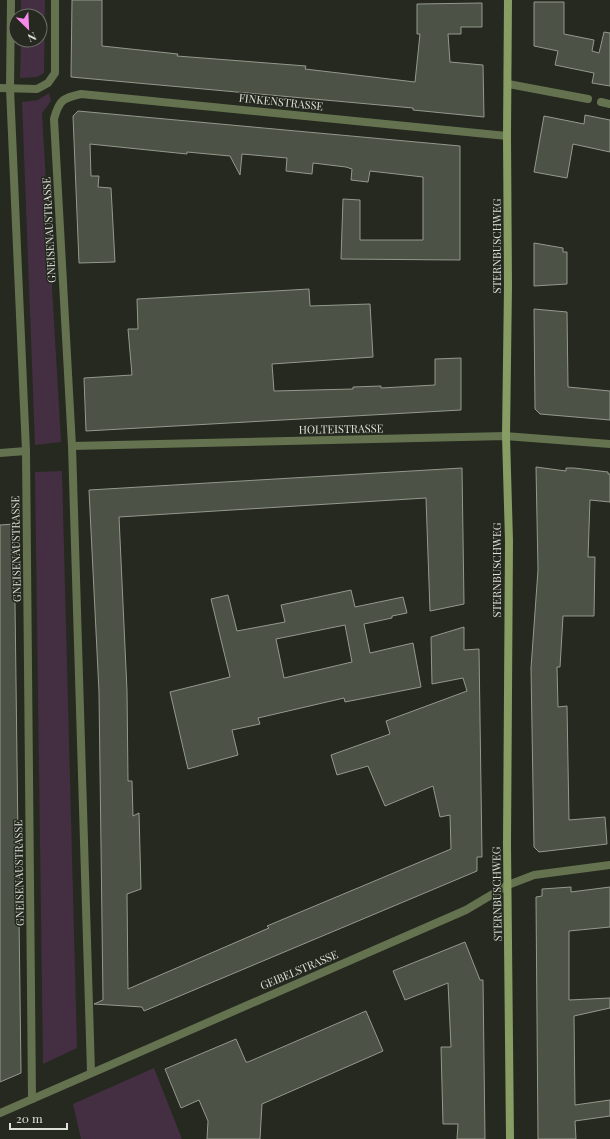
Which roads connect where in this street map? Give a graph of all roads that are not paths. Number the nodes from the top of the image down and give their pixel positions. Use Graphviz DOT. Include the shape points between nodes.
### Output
graph roads {
  1 [pos="11,0"];
  2 [pos="55,0"];
  3 [pos="508,0"];
  4 [pos="508,84"];
  5 [pos="0,88"];
  6 [pos="10,89"];
  7 [pos="588,99"];
  8 [pos="601,102"];
  9 [pos="610,104"];
  10 [pos="57,107"];
  11 [pos="507,136"];
  12 [pos="506,436"];
  13 [pos="610,444"];
  14 [pos="72,446"];
  15 [pos="26,451"];
  16 [pos="0,453"];
  17 [pos="610,865"];
  18 [pos="508,886"];
  19 [pos="91,1072"];
  20 [pos="32,1099"];
  21 [pos="0,1113"];
  22 [pos="510,1139"];
  1 -- 6 [label="street, GNEISENAUSTRASSE"];
  2 -- 6 [label="street" via="55,73 48,83 37,88"];
  3 -- 4 [label="main road, STERNBUSCHWEG"];
  4 -- 7 [label="street"];
  4 -- 11 [label="main road, STERNBUSCHWEG"];
  5 -- 6 [label="street"];
  6 -- 15 [label="street, GNEISENAUSTRASSE"];
  8 -- 9 [label="street"];
  10 -- 11 [label="street, FINKENSTRASSE" via="63,100 81,94"];
  10 -- 14 [label="street, GNEISENAUSTRASSE" via="54,119"];
  11 -- 12 [label="main road, STERNBUSCHWEG"];
  12 -- 13 [label="street, HOLTEISTRASSE"];
  12 -- 14 [label="street, HOLTEISTRASSE"];
  12 -- 18 [label="main road, STERNBUSCHWEG" via="509,541"];
  14 -- 19 [label="street, GNEISENAUSTRASSE"];
  15 -- 16 [label="street"];
  15 -- 20 [label="street, GNEISENAUSTRASSE"];
  17 -- 18 [label="street, GEIBELSTRASSE" via="542,873"];
  18 -- 19 [label="street, GEIBELSTRASSE" via="466,910"];
  18 -- 22 [label="main road, STERNBUSCHWEG"];
  19 -- 20 [label="street, GEIBELSTRASSE"];
  20 -- 21 [label="street, GEIBELSTRASSE"];
}
